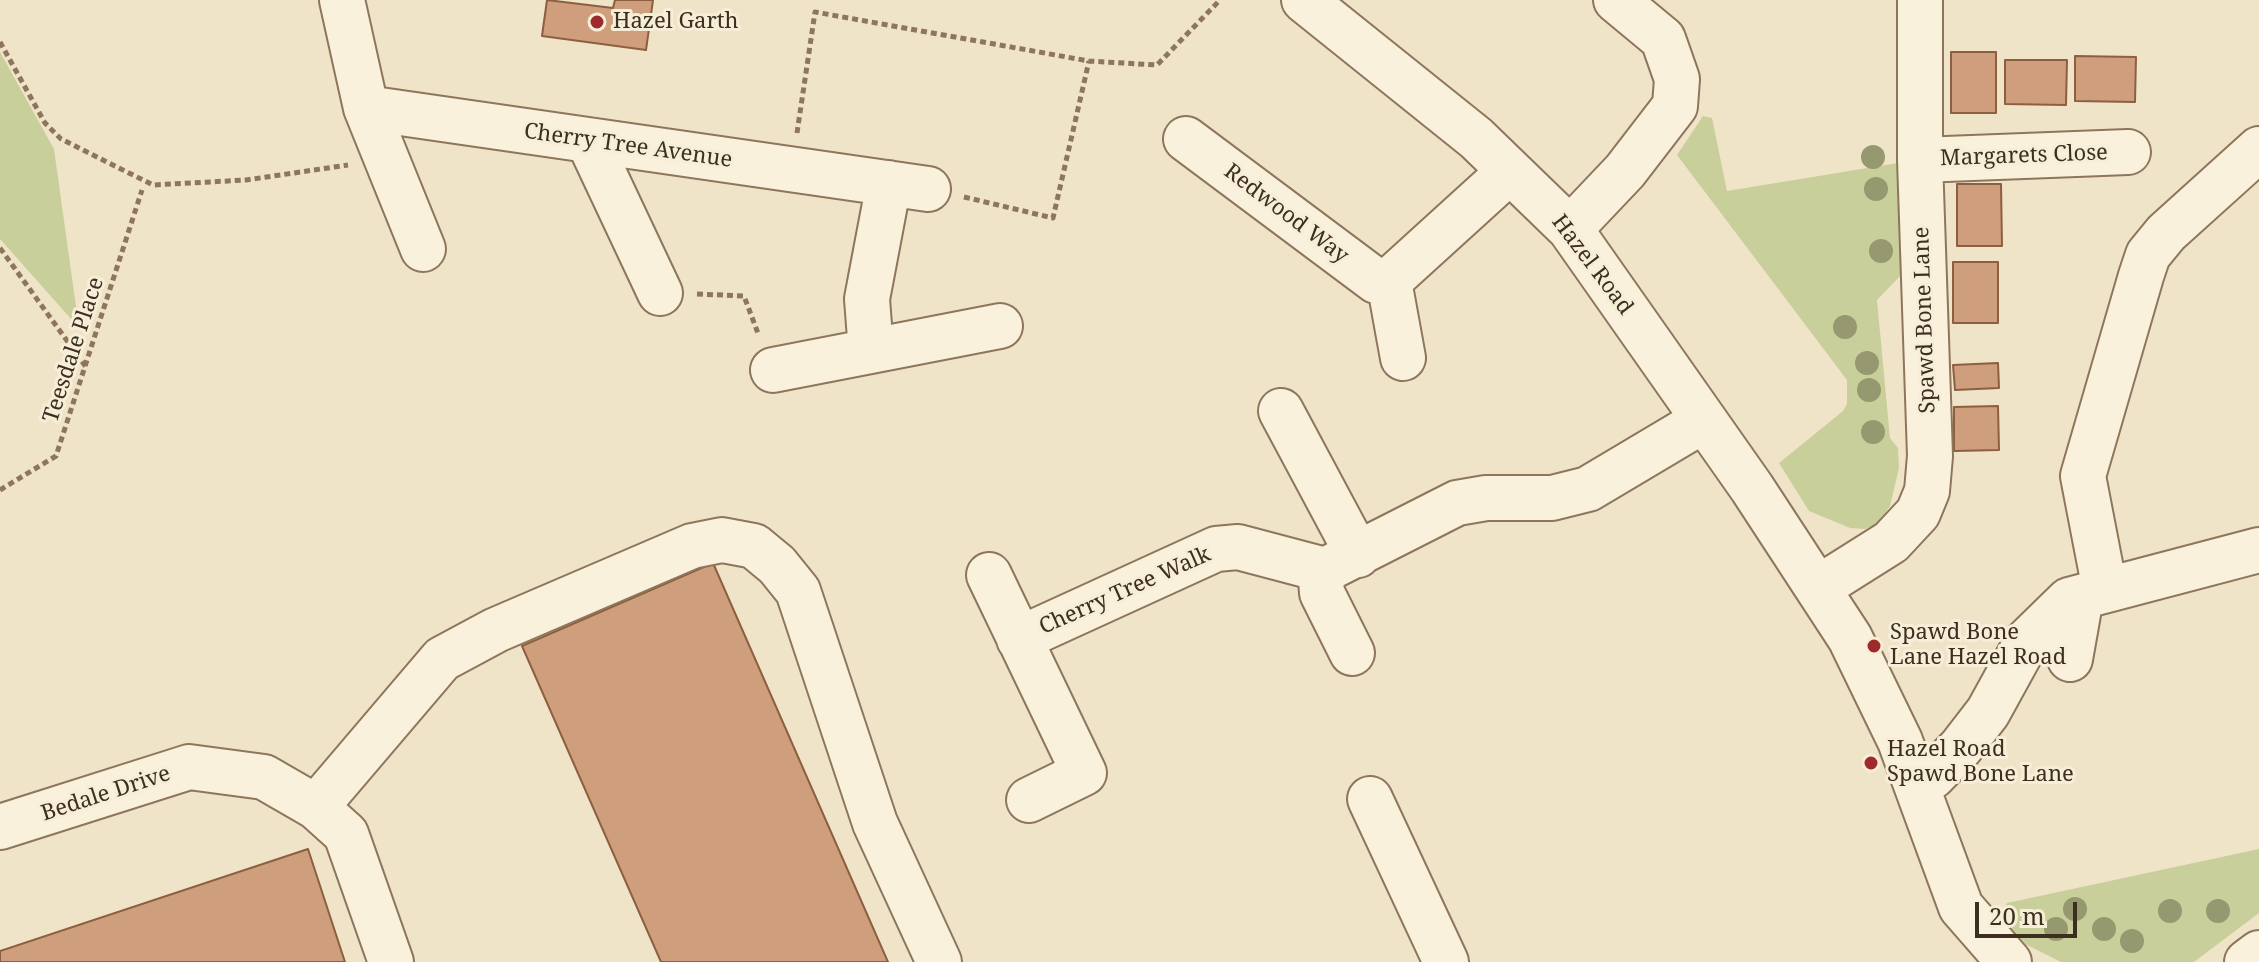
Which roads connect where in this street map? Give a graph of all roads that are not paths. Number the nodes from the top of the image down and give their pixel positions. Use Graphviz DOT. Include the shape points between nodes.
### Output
graph roads {
  1 [pos="342,0"];
  2 [pos="1304,0"];
  3 [pos="1616,0"];
  4 [pos="1920,0"];
  5 [pos="366,108"];
  6 [pos="1186,139"];
  7 [pos="588,140"];
  8 [pos="2259,149"];
  9 [pos="2128,152"];
  10 [pos="1920,160"];
  11 [pos="1510,171"];
  12 [pos="1570,229"];
  13 [pos="423,249"];
  14 [pos="1389,281"];
  15 [pos="660,293"];
  16 [pos="1000,326"];
  17 [pos="871,351"];
  18 [pos="1403,358"];
  19 [pos="773,370"];
  20 [pos="1281,411"];
  21 [pos="1704,420"];
  22 [pos="2259,550"];
  23 [pos="1341,562"];
  24 [pos="989,575"];
  25 [pos="1818,588"];
  26 [pos="2093,594"];
  27 [pos="1019,639"];
  28 [pos="1352,653"];
  29 [pos="2070,659"];
  30 [pos="1918,787"];
  31 [pos="1370,799"];
  32 [pos="1029,800"];
  33 [pos="316,807"];
  34 [pos="0,827"];
  35 [pos="2259,953"];
  36 [pos="391,962"];
  37 [pos="939,962"];
  38 [pos="1446,962"];
  39 [pos="2009,962"];
  40 [pos="2247,962"];
  1 -- 5 [label="street"];
  2 -- 11 [label="street, Hazel Road"];
  3 -- 12 [label="street" via="1663,39 1677,79 1675,106 1625,171"];
  4 -- 10 [label="street, Spawd Bone Lane"];
  5 -- 7 [label="street, Cherry Tree Avenue"];
  5 -- 13 [label="street"];
  6 -- 14 [label="street, Redwood Way" via="1376,281"];
  7 -- 15 [label="street"];
  7 -- 17 [label="street, Cherry Tree Avenue" via="908,186 867,299"];
  8 -- 26 [label="street" via="2148,255 2083,476"];
  9 -- 10 [label="street, Margarets Close"];
  10 -- 25 [label="street, Spawd Bone Lane" via="1927,491 1918,513 1891,542"];
  11 -- 12 [label="street, Hazel Road"];
  11 -- 14 [label="street"];
  12 -- 21 [label="street, Hazel Road"];
  14 -- 18 [label="street"];
  16 -- 17 [label="street"];
  17 -- 19 [label="street"];
  20 -- 23 [label="street"];
  21 -- 23 [label="street" via="1588,489 1552,498 1457,503"];
  21 -- 25 [label="street, Hazel Road"];
  22 -- 26 [label="street"];
  23 -- 27 [label="street, Cherry Tree Walk" via="1238,547 1216,549"];
  23 -- 28 [label="street" via="1321,579 1322,593"];
  24 -- 27 [label="street, Cherry Tree Walk"];
  25 -- 30 [label="street, Hazel Road" via="1877,691"];
  26 -- 29 [label="street"];
  26 -- 30 [label="street" via="2069,600 2027,641 1988,712 1953,756"];
  27 -- 32 [label="street, Cherry Tree Walk" via="1084,773"];
  30 -- 39 [label="street, Hazel Road" via="1961,907"];
  31 -- 38 [label="street"];
  33 -- 34 [label="street, Bedale Drive" via="264,777 189,767"];
  33 -- 36 [label="street, Bedale Drive" via="346,834"];
  33 -- 37 [label="street" via="442,659 496,630 692,546 722,540 754,546 798,591 875,823"];
  35 -- 40 [label="street"];
}
